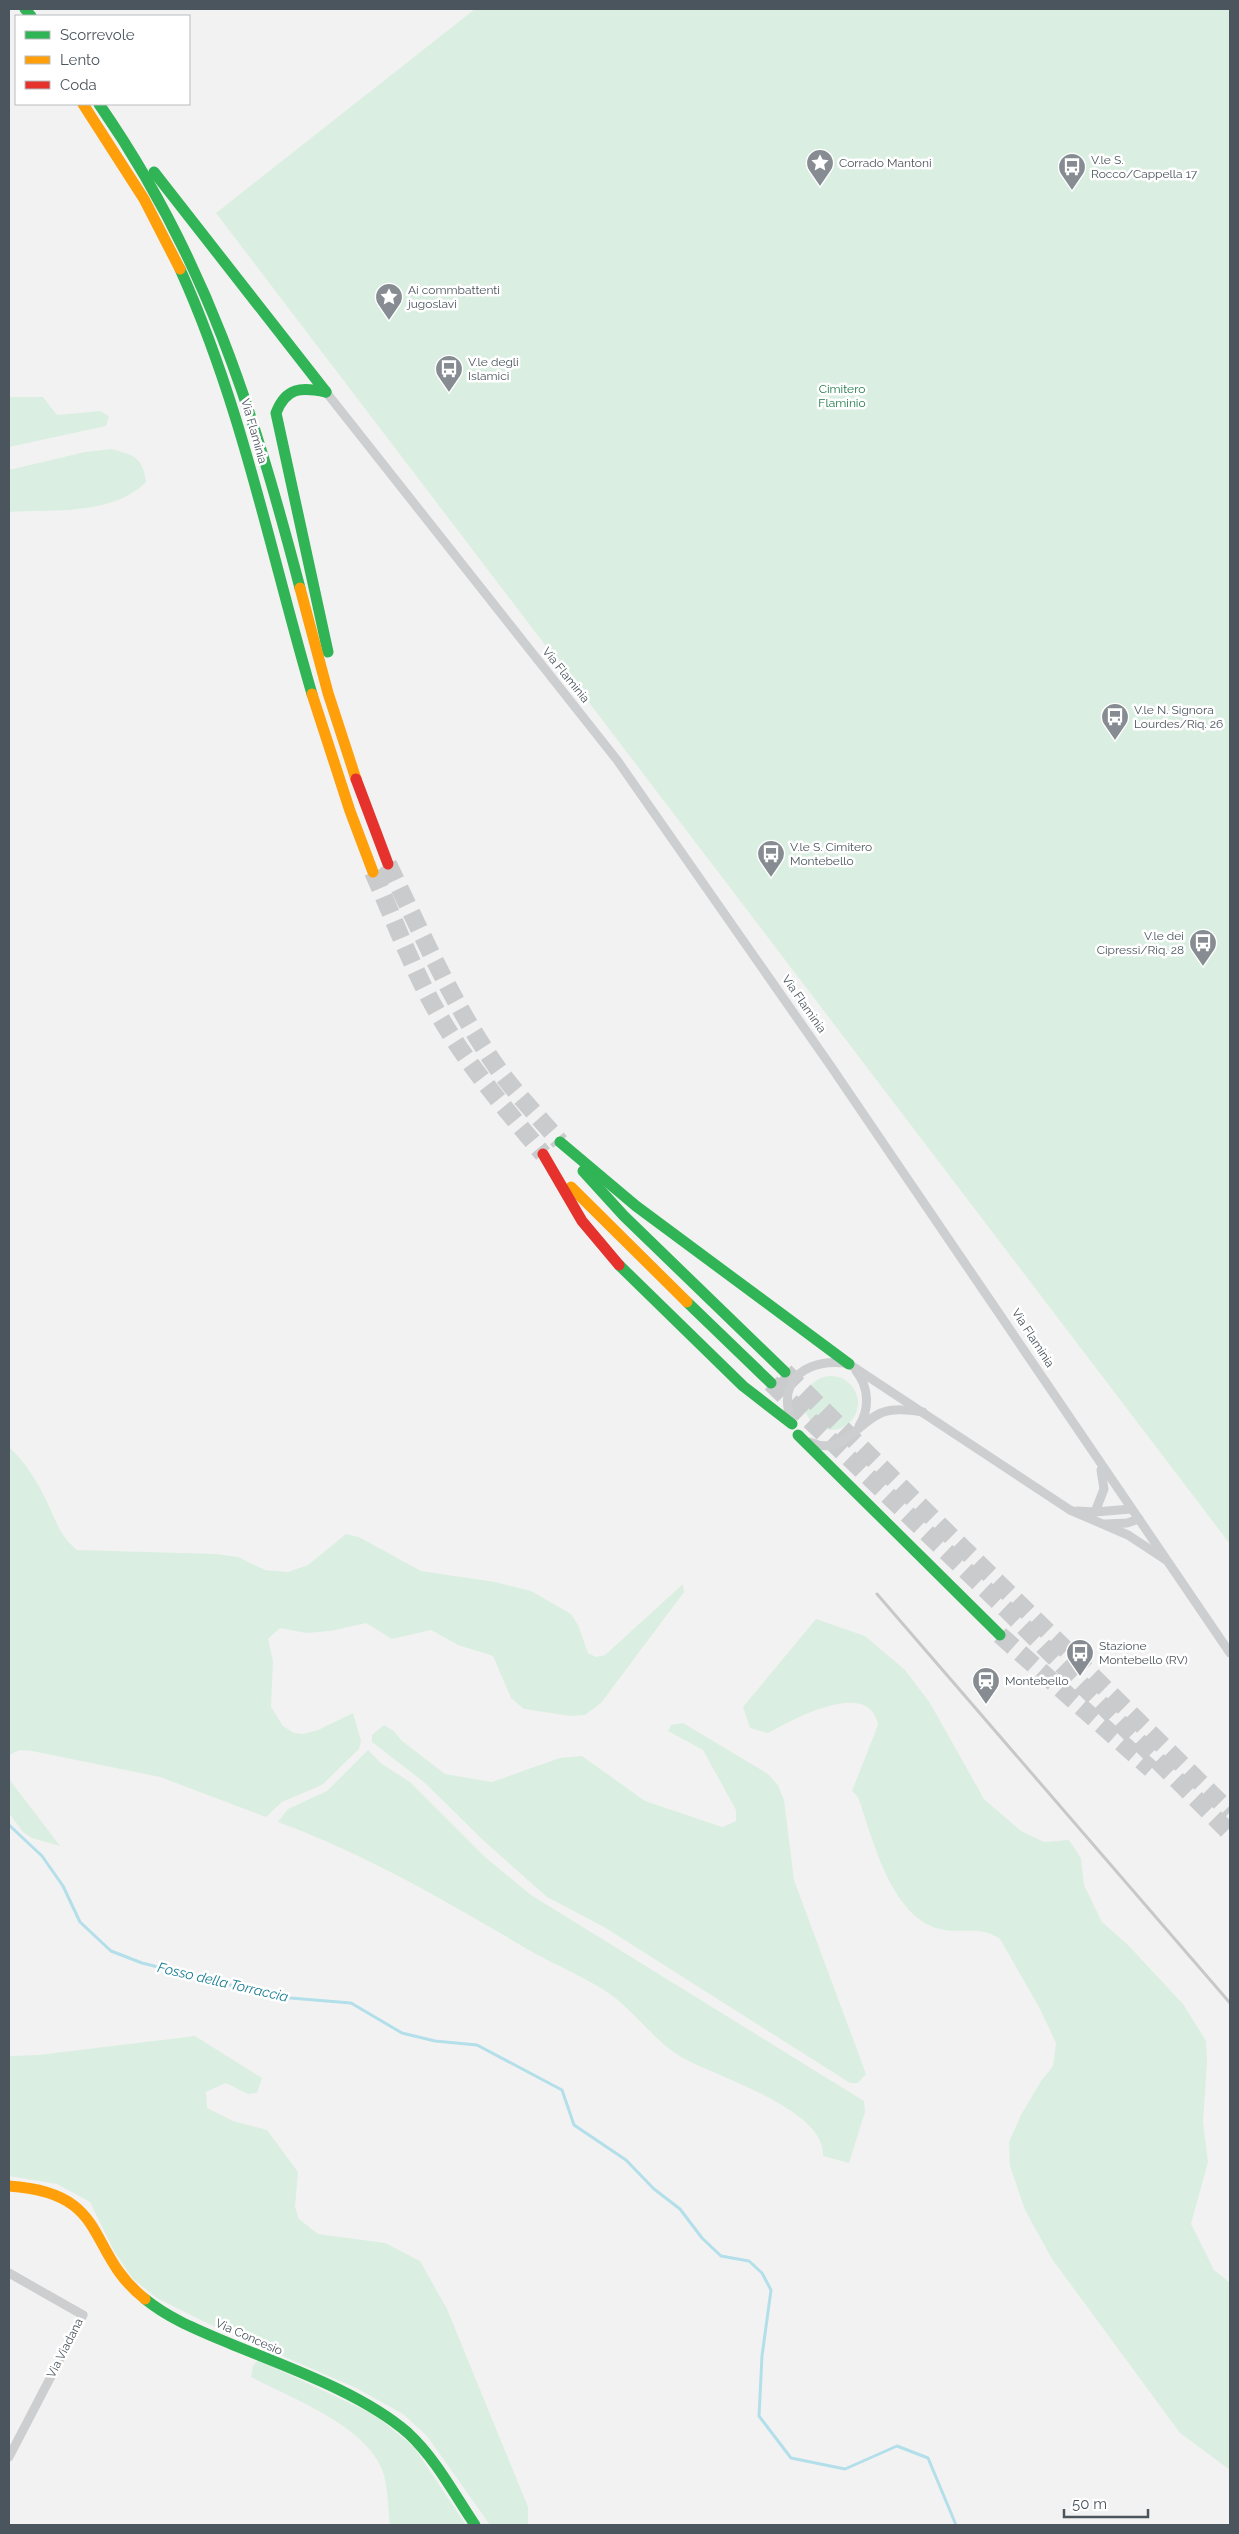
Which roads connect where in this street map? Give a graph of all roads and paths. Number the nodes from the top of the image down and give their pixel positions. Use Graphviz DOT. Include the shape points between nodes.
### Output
graph roads {
  1 [pos="85,105"];
  2 [pos="100,105"];
  3 [pos="117,128"];
  4 [pos="326,392"];
  5 [pos="328,695"];
  6 [pos="388,864"];
  7 [pos="372,872"];
  8 [pos="849,1364"];
  9 [pos="785,1372"];
  10 [pos="770,1383"];
  11 [pos="923,1412"];
  12 [pos="792,1424"];
  13 [pos="856,1431"];
  14 [pos="798,1435"];
  15 [pos="1097,1461"];
  16 [pos="1131,1509"];
  17 [pos="1070,1510"];
  18 [pos="1095,1512"];
  19 [pos="1139,1519"];
  20 [pos="1103,1524"];
  21 [pos="1167,1561"];
  22 [pos="1000,1635"];
  23 [pos="1230,1653"];
  24 [pos="9,2186"];
  25 [pos="9,2273"];
  26 [pos="9,2457"];
  27 [pos="475,2525"];
  1 -- 7 [label="main road, Via Flaminia" via="131,175 173,254 218,363 312,696 342,793"];
  2 -- 3 [label="main road, Via Flaminia"];
  3 -- 4 [label="main road" via="132,142"];
  3 -- 5 [label="main road, Via Flaminia" via="176,228 220,324 253,420"];
  4 -- 5 [label="main road" via="307,388 289,392 279,401 276,413 329,657"];
  4 -- 15 [label="street, Via Flaminia" via="616,760 1002,1316"];
  5 -- 6 [label="main road, Via Flaminia" via="358,788"];
  8 -- 9 [label="main road" via="636,1206 560,1142 603,1195"];
  8 -- 11 [label="street"];
  8 -- 12 [label="street" via="821,1363 796,1376 787,1398"];
  8 -- 13 [label="street" via="862,1378 866,1395 866,1413"];
  10 -- 12 [label="main road" via="607,1225 543,1154 582,1220 620,1268 743,1386"];
  11 -- 13 [label="street" via="888,1411 870,1419"];
  11 -- 17 [label="street"];
  12 -- 14 [label="street"];
  13 -- 14 [label="street" via="846,1440 826,1446"];
  14 -- 22 [label="main road"];
  15 -- 16 [label="street, Via Flaminia"];
  15 -- 18 [label="street" via="1104,1489"];
  16 -- 18 [label="street"];
  16 -- 19 [label="street, Via Flaminia"];
  17 -- 18 [label="street"];
  17 -- 20 [label="street"];
  19 -- 20 [label="street"];
  19 -- 21 [label="street, Via Flaminia"];
  20 -- 21 [label="street" via="1143,1543"];
  21 -- 23 [label="street, Via Flaminia"];
  24 -- 27 [label="main road, Via Concesio" via="50,2192 75,2205 92,2223 106,2254 121,2276 163,2314 336,2390 382,2414 414,2439"];
  25 -- 26 [label="street, Via Viadana" via="83,2315"];
}
